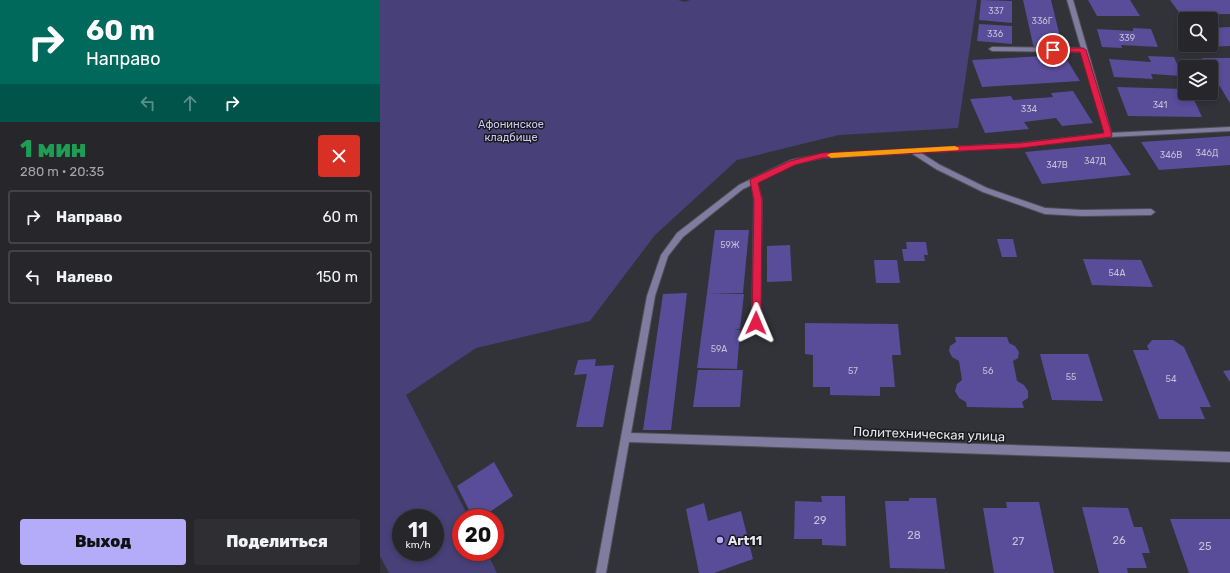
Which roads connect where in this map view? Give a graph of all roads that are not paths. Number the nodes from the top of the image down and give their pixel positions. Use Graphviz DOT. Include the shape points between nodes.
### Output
graph roads {
  1 [pos="1070,0"];
  2 [pos="992,50"];
  3 [pos="1083,50"];
  4 [pos="1230,129"];
  5 [pos="1109,135"];
  6 [pos="913,151"];
  7 [pos="754,181"];
  8 [pos="1151,212"];
  9 [pos="756,323"];
  10 [pos="626,437"];
  11 [pos="1230,457"];
  12 [pos="601,573"];
  1 -- 3 [label="street"];
  2 -- 3 [label="street"];
  3 -- 5 [label="street"];
  4 -- 5 [label="street"];
  5 -- 6 [label="street" via="1021,145"];
  6 -- 7 [label="street" via="822,156 793,162"];
  6 -- 8 [label="street" via="938,167 985,190 1045,211"];
  7 -- 9 [label="street" via="758,200"];
  7 -- 10 [label="street" via="741,187 680,235 665,255 651,296"];
  10 -- 11 [label="street, Политехническая улица"];
  10 -- 12 [label="street"];
}
